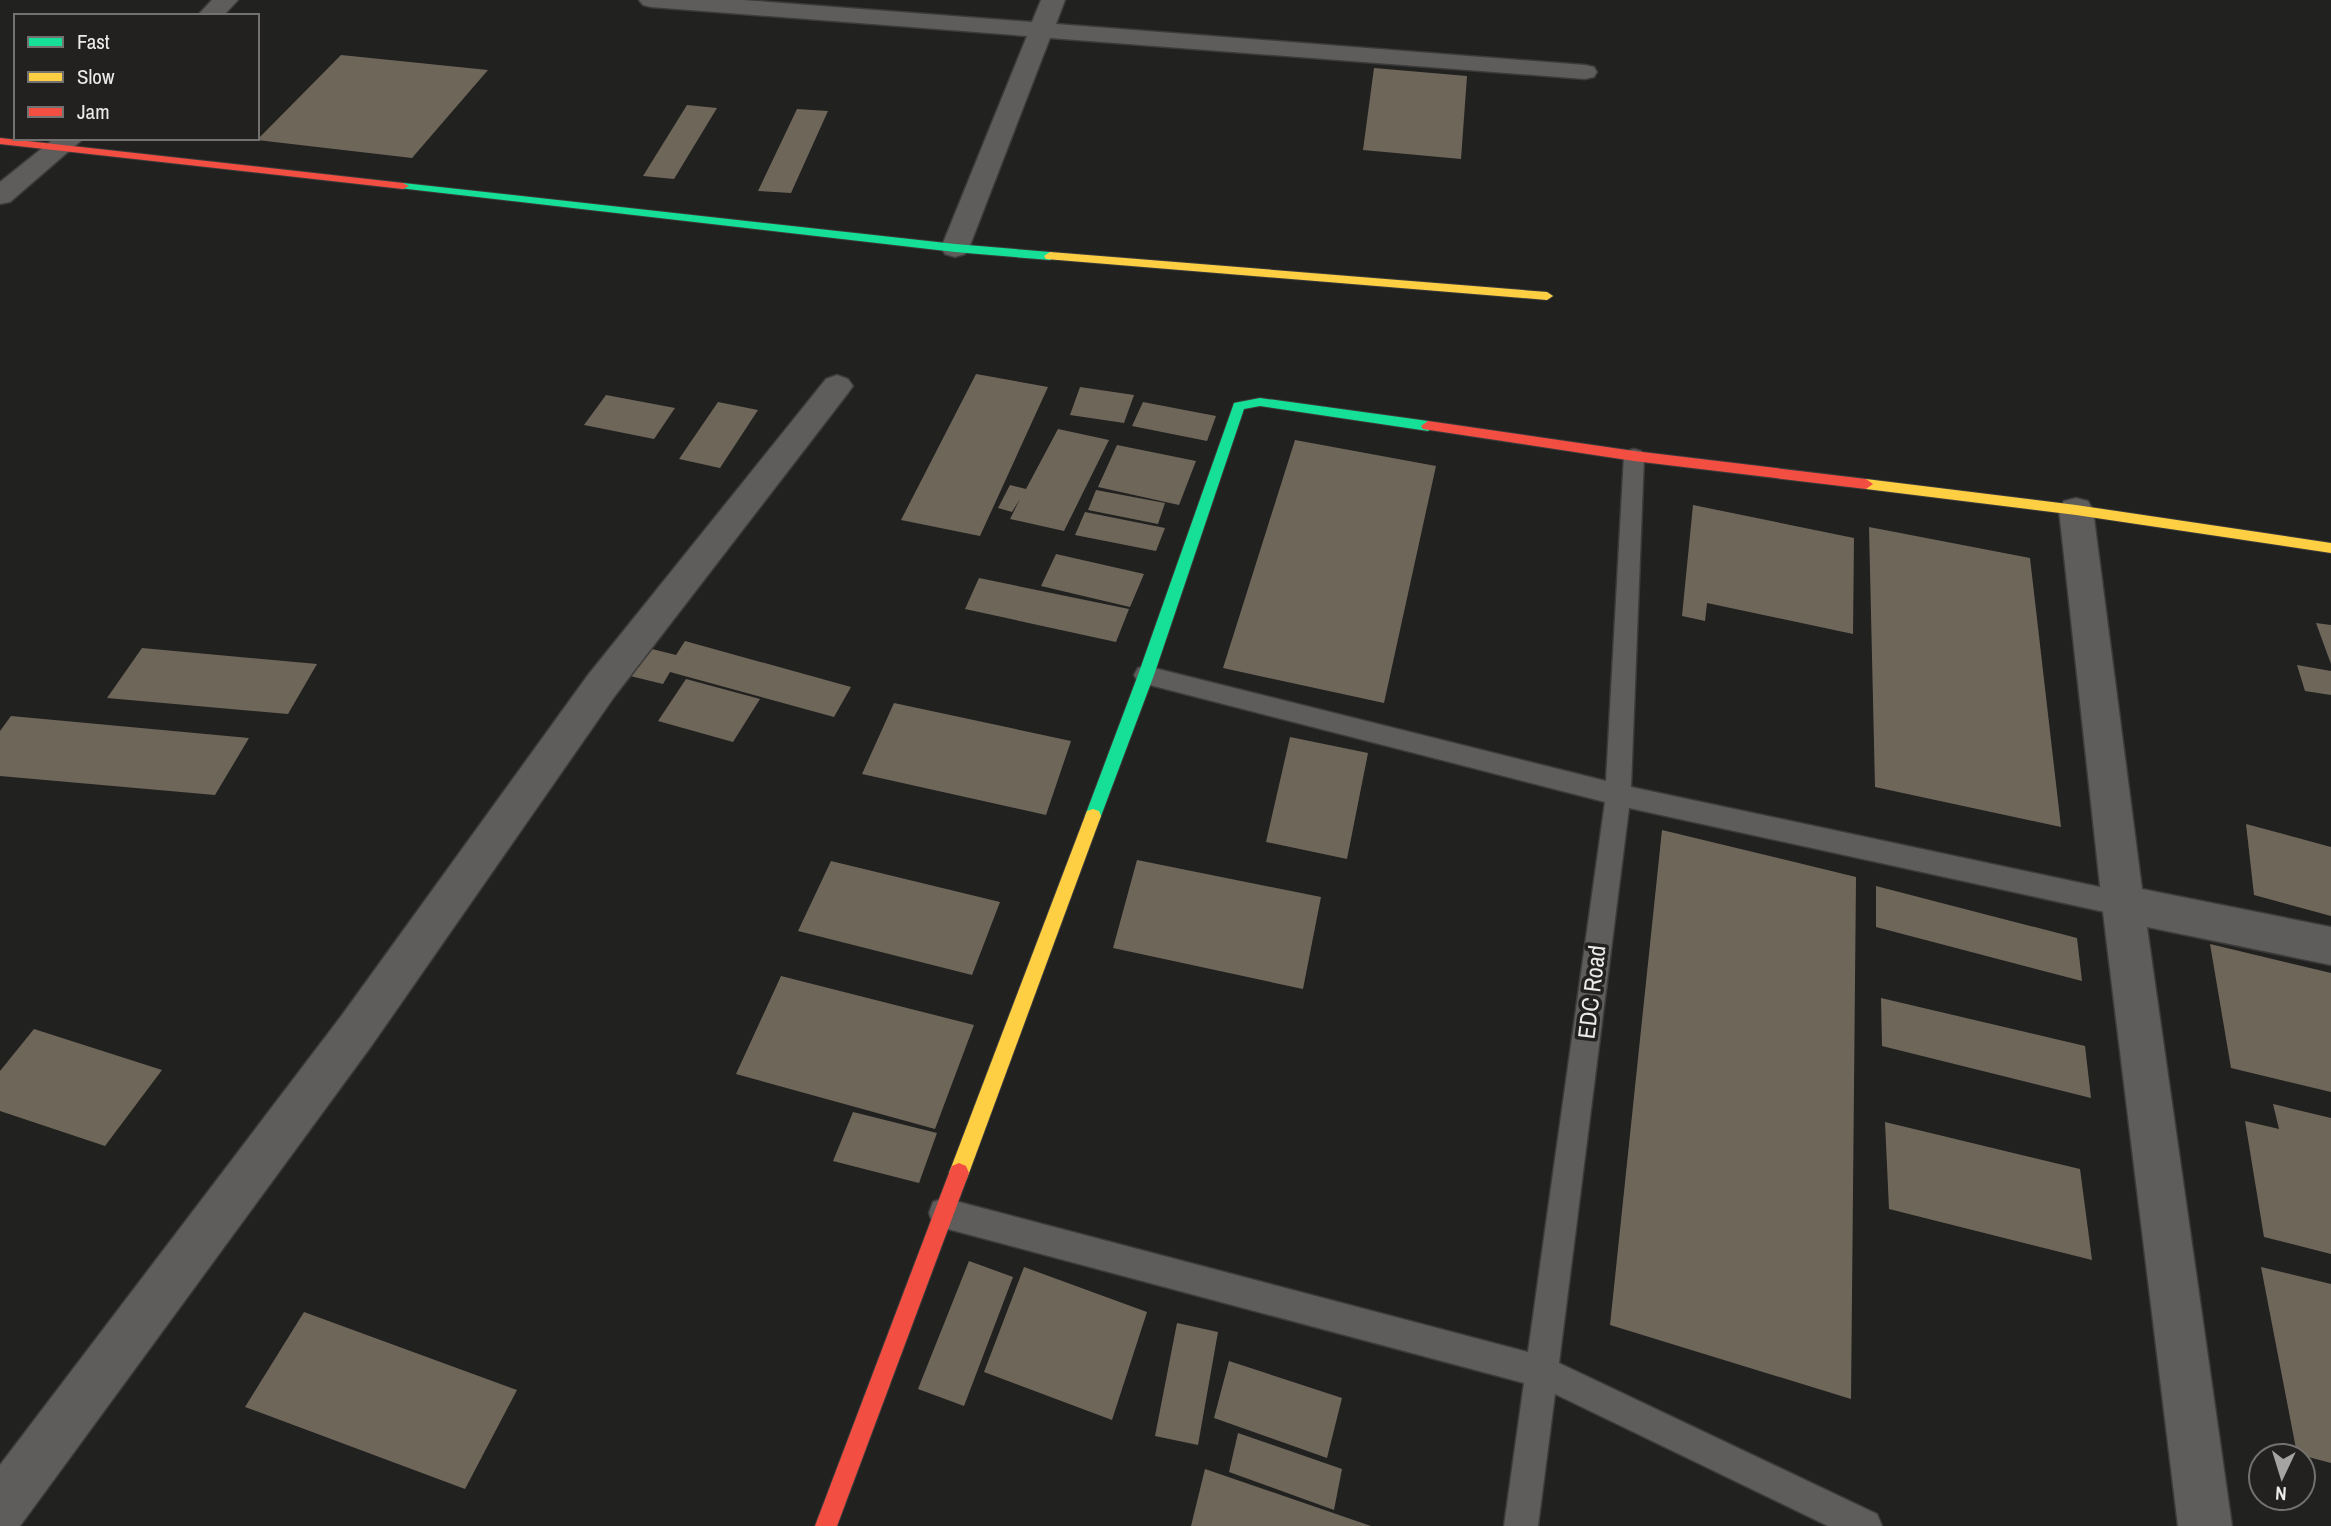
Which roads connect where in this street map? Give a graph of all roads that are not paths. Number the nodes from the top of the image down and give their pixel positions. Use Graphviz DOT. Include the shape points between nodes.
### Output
graph roads {
  1 [pos="226,0"];
  2 [pos="651,0"];
  3 [pos="1053,0"];
  4 [pos="211,14"];
  5 [pos="1040,31"];
  6 [pos="1584,72"];
  7 [pos="0,141"];
  8 [pos="66,143"];
  9 [pos="0,196"];
  10 [pos="956,248"];
  11 [pos="1547,296"];
  12 [pos="837,386"];
  13 [pos="1634,456"];
  14 [pos="2076,510"];
  15 [pos="2331,548"];
  16 [pos="1146,675"];
  17 [pos="1618,795"];
  18 [pos="2123,904"];
  19 [pos="2331,946"];
  20 [pos="944,1213"];
  21 [pos="1543,1372"];
  22 [pos="0,1508"];
  23 [pos="826,1526"];
  24 [pos="1521,1526"];
  25 [pos="1865,1526"];
  26 [pos="2205,1526"];
  1 -- 4 [label="street"];
  2 -- 5 [label="street"];
  3 -- 5 [label="street"];
  5 -- 6 [label="street"];
  5 -- 10 [label="street"];
  7 -- 8 [label="street"];
  8 -- 9 [label="street"];
  8 -- 10 [label="street"];
  10 -- 11 [label="street"];
  12 -- 22 [label="street" via="601,687 357,1030"];
  13 -- 14 [label="street"];
  13 -- 16 [label="street" via="1260,402 1238,406"];
  13 -- 17 [label="lane, EDC Road"];
  14 -- 15 [label="street"];
  14 -- 18 [label="street"];
  16 -- 17 [label="lane"];
  16 -- 20 [label="street"];
  17 -- 18 [label="lane"];
  17 -- 21 [label="lane, EDC Road"];
  18 -- 19 [label="street"];
  18 -- 26 [label="street"];
  20 -- 21 [label="lane"];
  20 -- 23 [label="street"];
  21 -- 24 [label="lane, EDC Road"];
  21 -- 25 [label="lane"];
}
